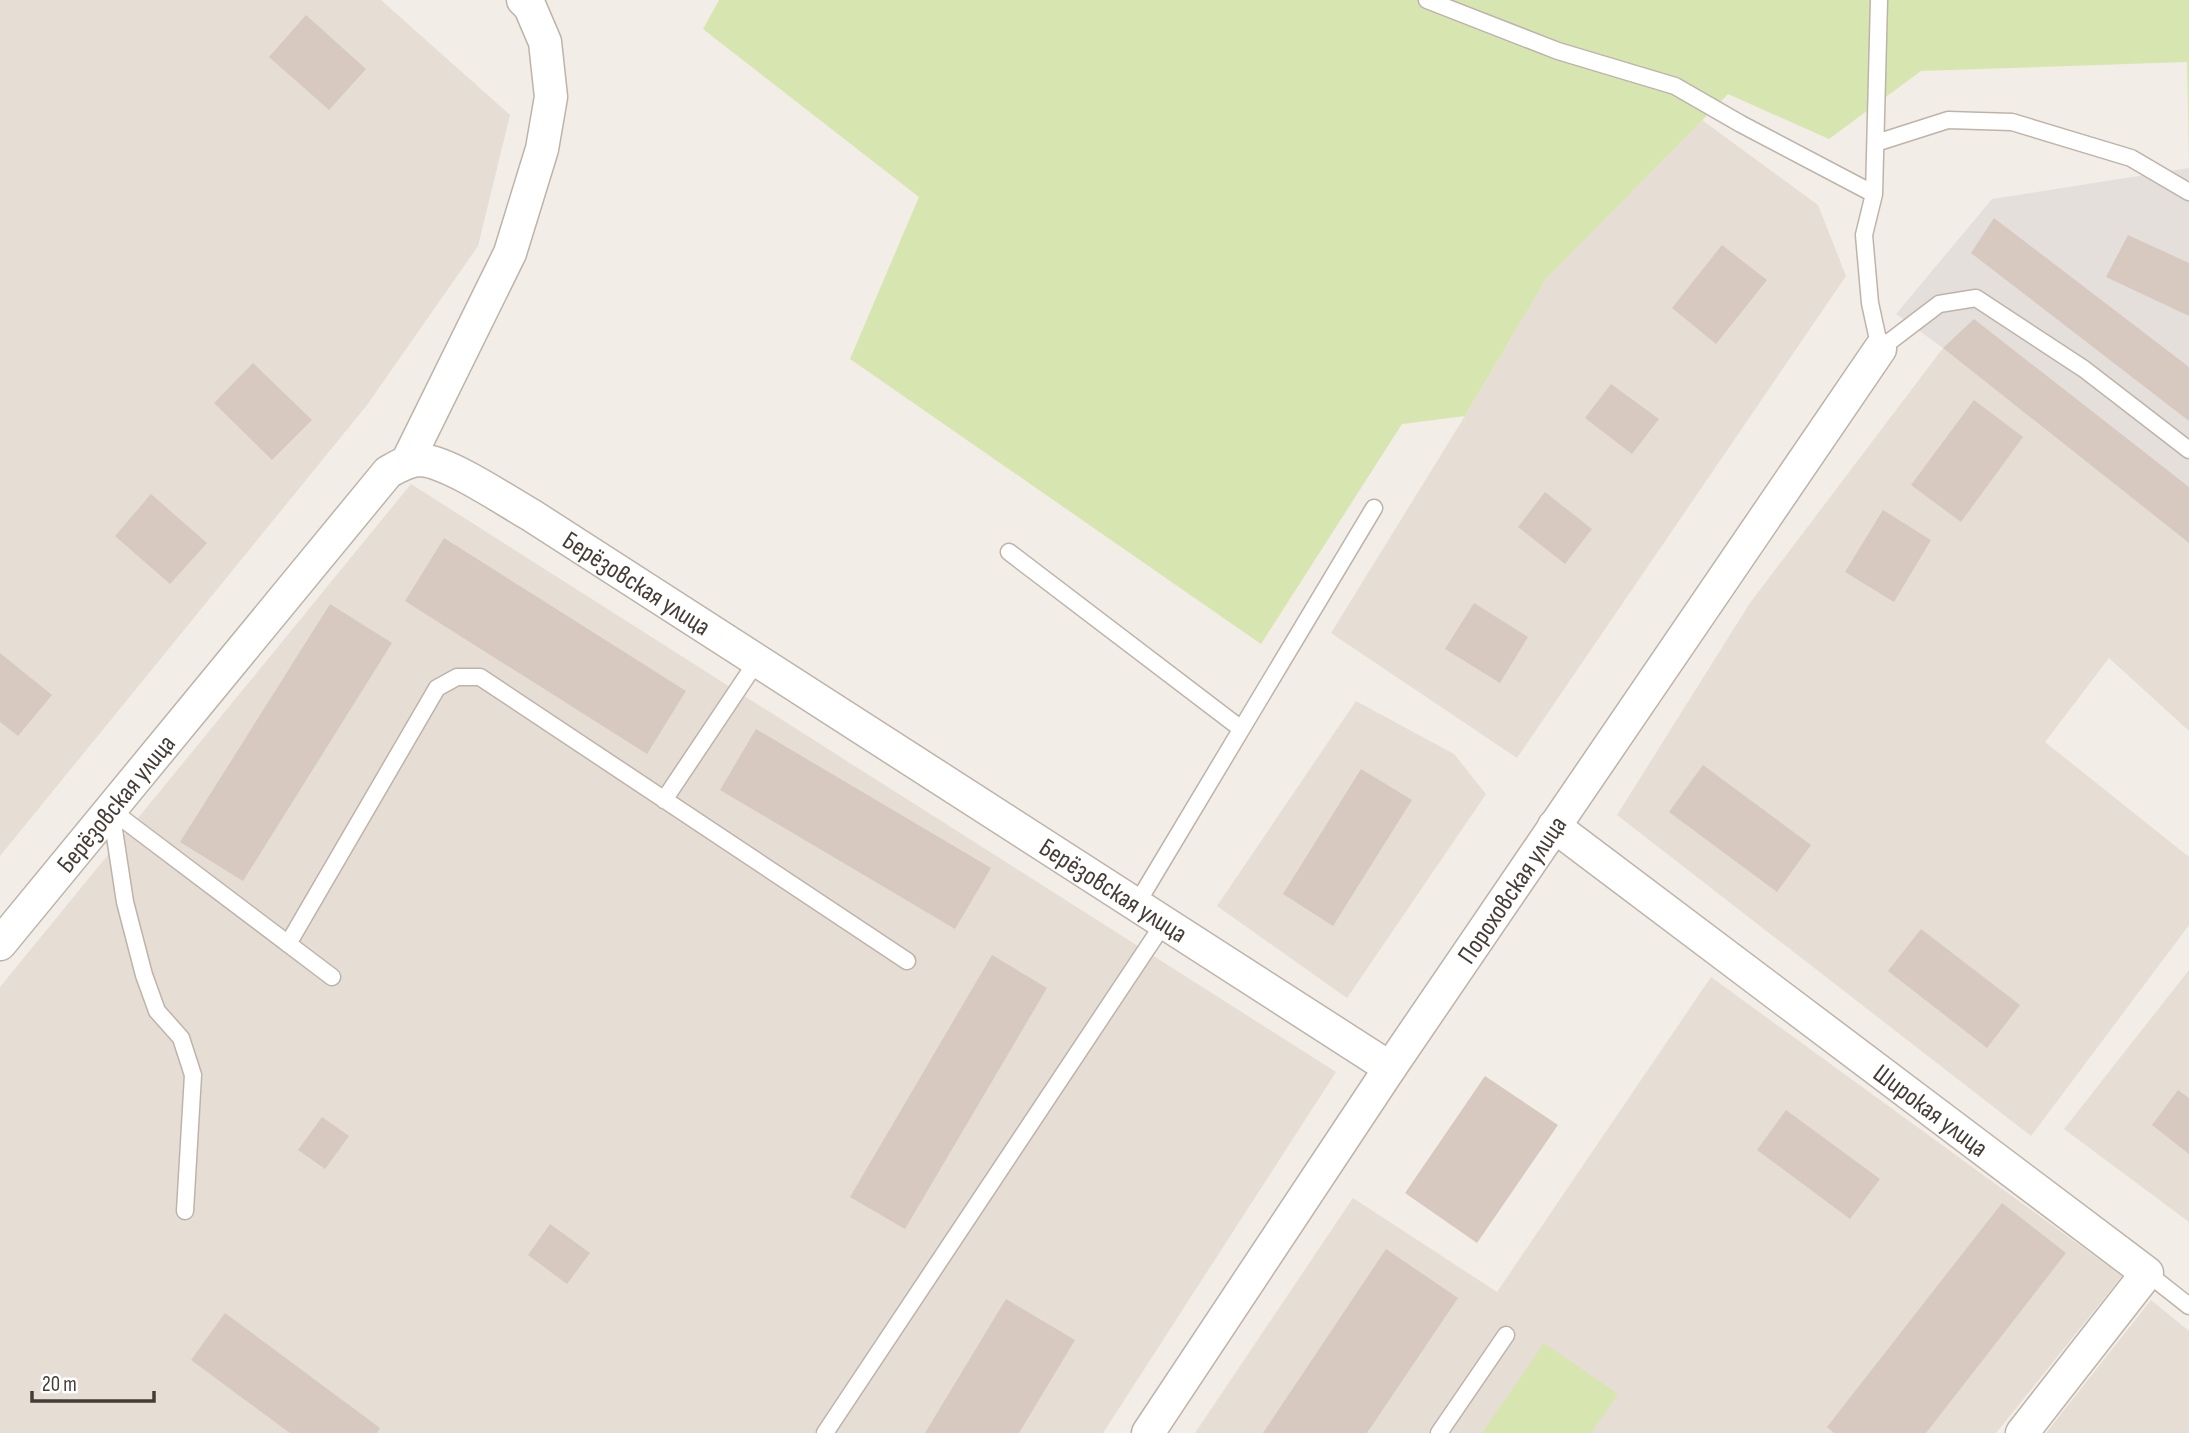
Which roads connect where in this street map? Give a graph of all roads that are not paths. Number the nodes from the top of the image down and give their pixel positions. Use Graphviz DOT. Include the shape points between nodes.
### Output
graph roads {
  1 [pos="523,0"];
  2 [pos="1426,0"];
  3 [pos="1879,0"];
  4 [pos="1876,143"];
  5 [pos="2189,192"];
  6 [pos="1874,194"];
  7 [pos="1880,349"];
  8 [pos="2189,450"];
  9 [pos="407,462"];
  10 [pos="1374,508"];
  11 [pos="1009,552"];
  12 [pos="757,661"];
  13 [pos="1240,728"];
  14 [pos="664,800"];
  15 [pos="111,810"];
  16 [pos="1554,826"];
  17 [pos="1136,905"];
  18 [pos="1164,923"];
  19 [pos="0,944"];
  20 [pos="288,944"];
  21 [pos="907,961"];
  22 [pos="332,977"];
  23 [pos="1390,1068"];
  24 [pos="185,1211"];
  25 [pos="2147,1273"];
  26 [pos="2189,1306"];
  27 [pos="1506,1335"];
  28 [pos="825,1433"];
  29 [pos="1148,1433"];
  30 [pos="1439,1433"];
  31 [pos="2022,1433"];
  1 -- 9 [label="street" via="545,42 551,97 542,149 510,253"];
  2 -- 6 [label="lane" via="1558,51 1675,86"];
  3 -- 4 [label="lane"];
  4 -- 5 [label="lane" via="1948,120 2012,122 2131,158"];
  4 -- 6 [label="lane"];
  6 -- 7 [label="lane" via="1864,235 1870,303"];
  7 -- 8 [label="lane" via="1939,304 1976,298 2084,369"];
  7 -- 16 [label="street, Пороховская улица"];
  9 -- 12 [label="street, Берёзовская улица" via="421,460 449,469 531,515"];
  9 -- 15 [label="street, Берёзовская улица" via="388,472"];
  10 -- 13 [label="lane"];
  11 -- 13 [label="lane"];
  12 -- 14 [label="lane"];
  12 -- 17 [label="street, Берёзовская улица"];
  13 -- 17 [label="lane"];
  14 -- 20 [label="lane" via="480,677 457,677 436,688"];
  14 -- 21 [label="lane"];
  15 -- 19 [label="street, Берёзовская улица"];
  15 -- 20 [label="lane"];
  15 -- 24 [label="lane" via="125,902 144,975 157,1011 181,1038 193,1075"];
  16 -- 23 [label="street, Пороховская улица"];
  16 -- 25 [label="street, Широкая улица"];
  17 -- 18 [label="street, Берёзовская улица"];
  18 -- 23 [label="street, Берёзовская улица"];
  18 -- 28 [label="lane"];
  20 -- 22 [label="lane"];
  23 -- 29 [label="street, Пороховская улица"];
  25 -- 26 [label="lane"];
  25 -- 31 [label="street"];
  27 -- 30 [label="lane"];
}
